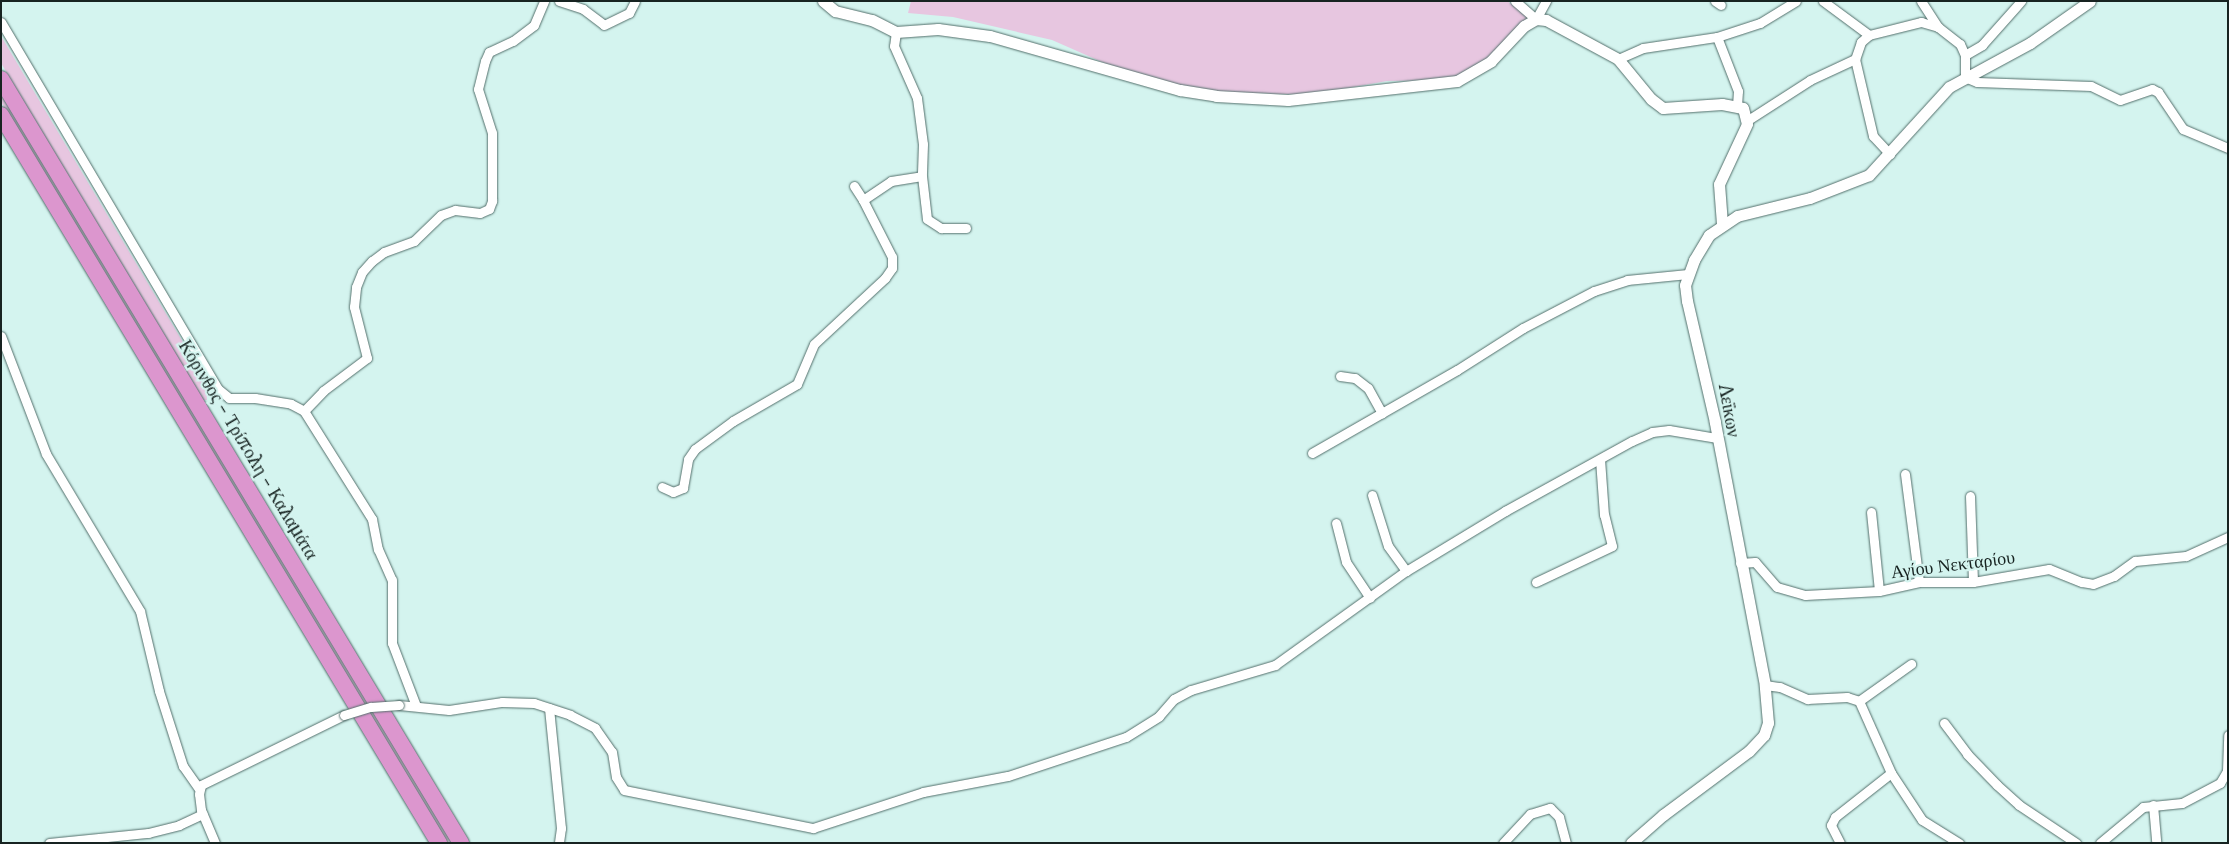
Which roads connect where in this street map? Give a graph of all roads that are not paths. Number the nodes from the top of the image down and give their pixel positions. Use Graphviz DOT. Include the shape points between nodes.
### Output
graph roads {
  1 [pos="544,1"];
  2 [pos="559,1"];
  3 [pos="635,1"];
  4 [pos="823,1"];
  5 [pos="1515,1"];
  6 [pos="1546,1"];
  7 [pos="1796,1"];
  8 [pos="1823,1"];
  9 [pos="1921,1"];
  10 [pos="2021,1"];
  11 [pos="2090,1"];
  12 [pos="1536,19"];
  13 [pos="1,22"];
  14 [pos="1938,27"];
  15 [pos="896,32"];
  16 [pos="1869,35"];
  17 [pos="1717,38"];
  18 [pos="1965,55"];
  19 [pos="1618,59"];
  20 [pos="1855,59"];
  21 [pos="1965,77"];
  22 [pos="1,79"];
  23 [pos="1737,104"];
  24 [pos="1,115"];
  25 [pos="1748,120"];
  26 [pos="2228,148"];
  27 [pos="1890,154"];
  28 [pos="922,176"];
  29 [pos="854,186"];
  30 [pos="863,200"];
  31 [pos="1722,224"];
  32 [pos="966,228"];
  33 [pos="1688,274"];
  34 [pos="1,336"];
  35 [pos="1340,376"];
  36 [pos="304,411"];
  37 [pos="1382,413"];
  38 [pos="1717,438"];
  39 [pos="1312,453"];
  40 [pos="1600,459"];
  41 [pos="1905,474"];
  42 [pos="662,487"];
  43 [pos="1372,495"];
  44 [pos="1970,496"];
  45 [pos="1871,512"];
  46 [pos="1336,523"];
  47 [pos="2228,537"];
  48 [pos="1740,564"];
  49 [pos="1406,571"];
  50 [pos="1536,582"];
  51 [pos="1919,582"];
  52 [pos="1973,582"];
  53 [pos="1879,591"];
  54 [pos="1370,598"];
  55 [pos="1911,664"];
  56 [pos="1765,684"];
  57 [pos="1859,702"];
  58 [pos="416,706"];
  59 [pos="549,708"];
  60 [pos="1944,723"];
  61 [pos="2228,735"];
  62 [pos="1891,774"];
  63 [pos="199,789"];
  64 [pos="2152,805"];
  65 [pos="203,814"];
  66 [pos="1946,839"];
  67 [pos="49,843"];
  68 [pos="215,843"];
  69 [pos="439,843"];
  70 [pos="461,843"];
  71 [pos="559,843"];
  72 [pos="1503,843"];
  73 [pos="1566,843"];
  74 [pos="1632,843"];
  75 [pos="1840,843"];
  76 [pos="1959,843"];
  77 [pos="2076,843"];
  78 [pos="2100,843"];
  79 [pos="2156,843"];
  1 -- 36 [label="street" via="534,25 513,41 489,52 484,61 478,89 492,133 492,202 488,209 480,213 455,210 442,215 414,241 384,252 372,261 362,272 356,287 354,307 367,358 328,387"];
  2 -- 3 [label="street" via="583,9 604,25 629,13"];
  4 -- 15 [label="street" via="835,12 872,20"];
  5 -- 12 [label="street"];
  6 -- 12 [label="street"];
  7 -- 17 [label="street" via="1760,23"];
  8 -- 16 [label="street"];
  9 -- 14 [label="street"];
  10 -- 18 [label="street" via="1982,44"];
  11 -- 21 [label="street, Λεΐκων" via="2030,43"];
  12 -- 15 [label="street" via="1512,36 1488,64 1457,80 1300,100 1188,92 990,36 938,29"];
  12 -- 19 [label="street" via="1552,22"];
  13 -- 36 [label="street" via="218,389 229,398 250,397 292,404"];
  14 -- 16 [label="street" via="1921,22"];
  14 -- 18 [label="street" via="1960,44"];
  15 -- 28 [label="street" via="894,46 916,98 923,144"];
  16 -- 20 [label="street" via="1861,42"];
  17 -- 19 [label="street" via="1643,48"];
  17 -- 23 [label="street" via="1738,91"];
  18 -- 21 [label="street"];
  19 -- 23 [label="street" via="1651,99 1663,108"];
  20 -- 25 [label="street" via="1810,80"];
  20 -- 27 [label="street" via="1870,128 1878,143"];
  21 -- 26 [label="street" via="1977,82 2091,86 2120,100 2152,89 2183,129"];
  21 -- 27 [label="street, Λεΐκων" via="1937,98"];
  22 -- 70 [label="highway, Κόρινθος - Τρίπολη - Καλαμάτα"];
  23 -- 25 [label="street"];
  24 -- 69 [label="highway"];
  25 -- 31 [label="street" via="1720,180 1718,202"];
  27 -- 31 [label="street, Λεΐκων" via="1857,182 1810,198 1745,213"];
  28 -- 30 [label="street" via="891,181"];
  28 -- 32 [label="street" via="927,219 941,228"];
  29 -- 30 [label="street"];
  30 -- 42 [label="street" via="892,257 892,268 885,278 814,344 797,384 728,424 695,448 688,459 683,488 673,492"];
  31 -- 33 [label="street, Λεΐκων" via="1709,234"];
  33 -- 37 [label="street" via="1627,280 1594,290 1523,328"];
  33 -- 38 [label="street, Λεΐκων" via="1687,301"];
  34 -- 63 [label="street" via="46,454 140,611 159,691 183,766"];
  35 -- 37 [label="street" via="1355,378 1368,388"];
  36 -- 58 [label="street" via="376,527 378,549 392,580 392,643"];
  37 -- 39 [label="street"];
  38 -- 40 [label="street" via="1656,431"];
  38 -- 48 [label="street, Λεΐκων"];
  40 -- 49 [label="street"];
  40 -- 50 [label="street" via="1604,515 1612,546"];
  41 -- 51 [label="street"];
  43 -- 49 [label="street" via="1388,546"];
  44 -- 52 [label="street"];
  45 -- 53 [label="street"];
  46 -- 54 [label="street" via="1346,562"];
  47 -- 52 [label="street, Αγίου Νεκταρίου" via="2186,556 2135,561 2114,576 2094,584 2049,569"];
  48 -- 53 [label="street, Αγίου Νεκταρίου" via="1755,562 1777,587 1799,595"];
  48 -- 56 [label="street, Λεΐκων"];
  49 -- 54 [label="street"];
  51 -- 52 [label="street, Αγίου Νεκταρίου"];
  51 -- 53 [label="street, Αγίου Νεκταρίου"];
  54 -- 59 [label="street" via="1276,665 1190,690 1174,699 1160,716 1126,737 1008,776 923,792 813,828 624,790 616,777 612,752 606,740 586,722"];
  55 -- 57 [label="street"];
  56 -- 57 [label="street" via="1807,699 1847,697"];
  56 -- 74 [label="street, Λεΐκων" via="1768,723 1758,742"];
  57 -- 62 [label="street"];
  58 -- 59 [label="street" via="449,710 513,702"];
  58 -- 63 [label="street, bridge" via="371,707 344,715 206,781"];
  59 -- 71 [label="street" via="561,828"];
  60 -- 77 [label="street" via="1967,754 1997,785 2026,810"];
  61 -- 64 [label="street" via="2227,771 2220,783 2182,803"];
  62 -- 66 [label="street" via="1922,820"];
  62 -- 75 [label="street" via="1835,817 1831,825"];
  63 -- 65 [label="street"];
  64 -- 78 [label="street" via="2135,812"];
  64 -- 79 [label="street"];
  65 -- 67 [label="street" via="179,825 148,833"];
  65 -- 68 [label="street"];
  66 -- 76 [label="street"];
  72 -- 73 [label="street" via="1530,814 1550,808 1559,817"];
}
